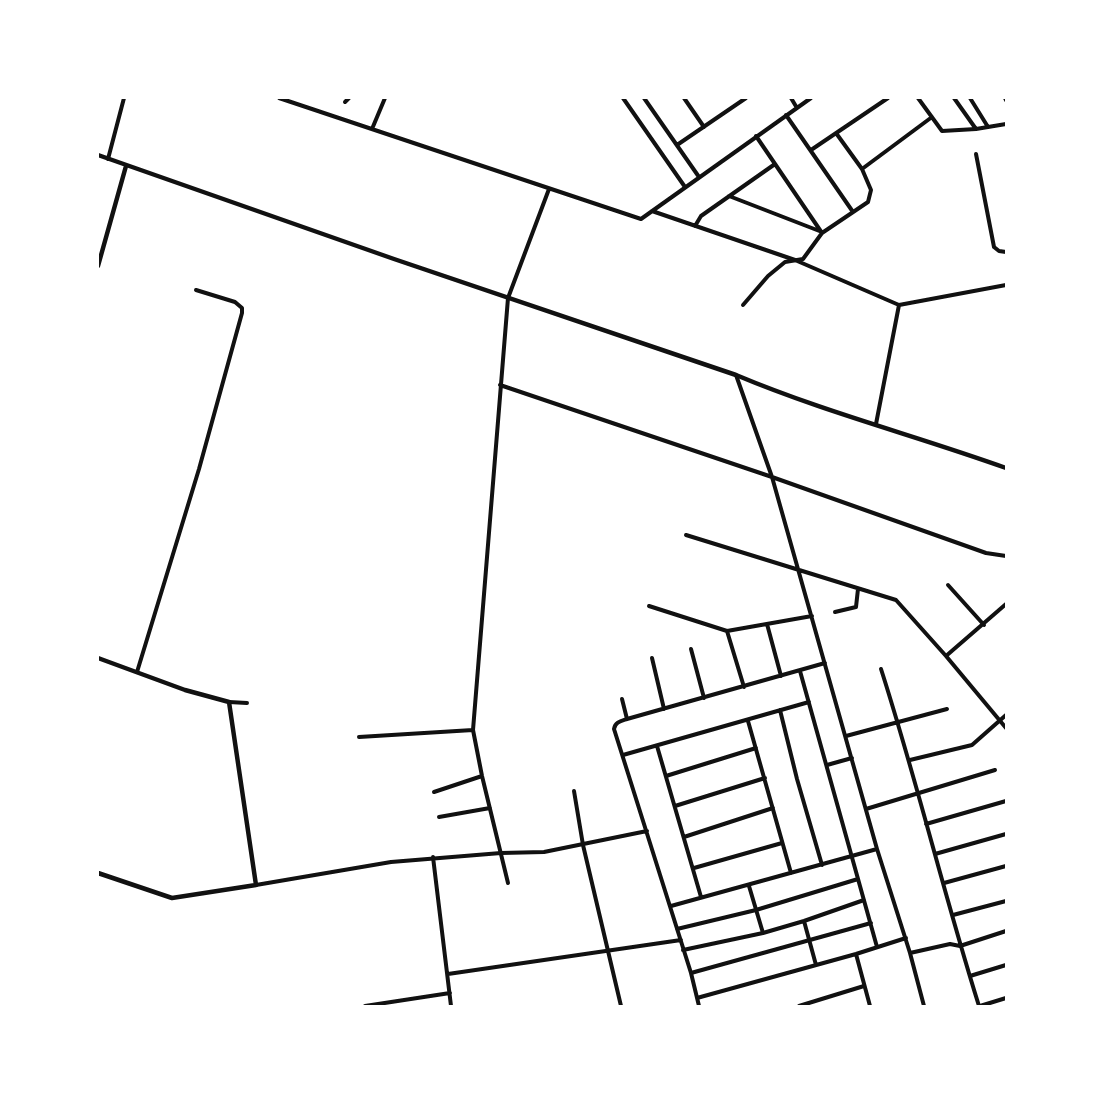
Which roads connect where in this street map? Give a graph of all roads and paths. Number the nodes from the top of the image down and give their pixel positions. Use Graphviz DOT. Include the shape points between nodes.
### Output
graph roads {
  1 [pos="124,98"];
  2 [pos="279,98"];
  3 [pos="349,98"];
  4 [pos="385,98"];
  5 [pos="623,98"];
  6 [pos="644,98"];
  7 [pos="687,98"];
  8 [pos="746,98"];
  9 [pos="790,98"];
  10 [pos="811,98"];
  11 [pos="888,98"];
  12 [pos="918,98"];
  13 [pos="954,98"];
  14 [pos="970,98"];
  15 [pos="345,102"];
  16 [pos="797,108"];
  17 [pos="786,115"];
  18 [pos="932,117"];
  19 [pos="1006,124"];
  20 [pos="704,127"];
  21 [pos="988,127"];
  22 [pos="372,129"];
  23 [pos="976,129"];
  24 [pos="836,133"];
  25 [pos="756,136"];
  26 [pos="677,145"];
  27 [pos="811,150"];
  28 [pos="976,154"];
  29 [pos="98,155"];
  30 [pos="108,159"];
  31 [pos="775,164"];
  32 [pos="126,166"];
  33 [pos="862,169"];
  34 [pos="699,177"];
  35 [pos="685,187"];
  36 [pos="549,189"];
  37 [pos="729,196"];
  38 [pos="652,211"];
  39 [pos="853,212"];
  40 [pos="695,226"];
  41 [pos="822,233"];
  42 [pos="1006,252"];
  43 [pos="795,260"];
  44 [pos="98,266"];
  45 [pos="1006,285"];
  46 [pos="196,290"];
  47 [pos="508,298"];
  48 [pos="742,305"];
  49 [pos="899,305"];
  50 [pos="736,375"];
  51 [pos="500,385"];
  52 [pos="876,424"];
  53 [pos="1006,468"];
  54 [pos="772,477"];
  55 [pos="686,535"];
  56 [pos="1006,556"];
  57 [pos="799,570"];
  58 [pos="948,585"];
  59 [pos="858,589"];
  60 [pos="1006,604"];
  61 [pos="649,606"];
  62 [pos="835,612"];
  63 [pos="812,616"];
  64 [pos="767,624"];
  65 [pos="984,625"];
  66 [pos="727,631"];
  67 [pos="691,649"];
  68 [pos="946,656"];
  69 [pos="98,658"];
  70 [pos="652,658"];
  71 [pos="825,663"];
  72 [pos="881,669"];
  73 [pos="800,671"];
  74 [pos="137,672"];
  75 [pos="782,676"];
  76 [pos="744,687"];
  77 [pos="704,698"];
  78 [pos="622,699"];
  79 [pos="229,702"];
  80 [pos="809,702"];
  81 [pos="247,703"];
  82 [pos="947,709"];
  83 [pos="664,710"];
  84 [pos="780,710"];
  85 [pos="1006,715"];
  86 [pos="627,719"];
  87 [pos="748,721"];
  88 [pos="1000,721"];
  89 [pos="898,723"];
  90 [pos="1006,729"];
  91 [pos="473,730"];
  92 [pos="846,736"];
  93 [pos="359,737"];
  94 [pos="657,746"];
  95 [pos="756,748"];
  96 [pos="623,755"];
  97 [pos="852,758"];
  98 [pos="910,760"];
  99 [pos="826,765"];
  100 [pos="995,770"];
  101 [pos="482,776"];
  102 [pos="666,776"];
  103 [pos="765,778"];
  104 [pos="574,791"];
  105 [pos="434,792"];
  106 [pos="918,792"];
  107 [pos="1006,801"];
  108 [pos="675,806"];
  109 [pos="490,808"];
  110 [pos="773,808"];
  111 [pos="866,808"];
  112 [pos="439,817"];
  113 [pos="926,824"];
  114 [pos="646,831"];
  115 [pos="1006,834"];
  116 [pos="684,837"];
  117 [pos="782,843"];
  118 [pos="583,845"];
  119 [pos="878,849"];
  120 [pos="501,853"];
  121 [pos="935,854"];
  122 [pos="852,856"];
  123 [pos="433,857"];
  124 [pos="822,865"];
  125 [pos="1006,866"];
  126 [pos="694,868"];
  127 [pos="98,873"];
  128 [pos="791,873"];
  129 [pos="858,879"];
  130 [pos="508,883"];
  131 [pos="944,883"];
  132 [pos="256,885"];
  133 [pos="749,886"];
  134 [pos="701,897"];
  135 [pos="864,900"];
  136 [pos="1006,901"];
  137 [pos="671,906"];
  138 [pos="756,910"];
  139 [pos="953,915"];
  140 [pos="804,921"];
  141 [pos="871,923"];
  142 [pos="677,929"];
  143 [pos="1006,931"];
  144 [pos="763,933"];
  145 [pos="906,938"];
  146 [pos="681,940"];
  147 [pos="809,940"];
  148 [pos="960,946"];
  149 [pos="877,947"];
  150 [pos="683,950"];
  151 [pos="608,951"];
  152 [pos="910,953"];
  153 [pos="856,954"];
  154 [pos="816,965"];
  155 [pos="1006,965"];
  156 [pos="448,974"];
  157 [pos="691,974"];
  158 [pos="970,976"];
  159 [pos="864,987"];
  160 [pos="450,993"];
  161 [pos="697,998"];
  162 [pos="1006,998"];
  163 [pos="365,1006"];
  164 [pos="451,1006"];
  165 [pos="621,1006"];
  166 [pos="699,1006"];
  167 [pos="799,1006"];
  168 [pos="870,1006"];
  169 [pos="924,1006"];
  170 [pos="980,1006"];
  1 -- 30 [label="street"];
  2 -- 22 [label="street"];
  3 -- 15 [label="street"];
  4 -- 22 [label="street"];
  5 -- 35 [label="street"];
  6 -- 26 [label="street"];
  7 -- 20 [label="street"];
  8 -- 20 [label="street"];
  9 -- 16 [label="street"];
  10 -- 16 [label="street"];
  11 -- 24 [label="street"];
  12 -- 18 [label="street"];
  13 -- 23 [label="street"];
  14 -- 21 [label="street"];
  16 -- 17 [label="street"];
  17 -- 25 [label="street"];
  17 -- 27 [label="street"];
  18 -- 23 [label="street" via="942,131"];
  18 -- 33 [label="street"];
  19 -- 21 [label="street"];
  20 -- 26 [label="street"];
  21 -- 23 [label="street"];
  22 -- 36 [label="street"];
  24 -- 27 [label="street"];
  24 -- 33 [label="street"];
  25 -- 31 [label="street"];
  25 -- 34 [label="street"];
  26 -- 34 [label="street"];
  27 -- 39 [label="street"];
  28 -- 42 [label="street" via="994,247"];
  29 -- 30 [label="street"];
  30 -- 32 [label="street"];
  31 -- 37 [label="street"];
  31 -- 41 [label="street"];
  32 -- 44 [label="street"];
  32 -- 47 [label="street"];
  33 -- 39 [label="street" via="871,190 868,202"];
  34 -- 35 [label="street"];
  35 -- 38 [label="street"];
  36 -- 38 [label="street" via="641,219"];
  36 -- 47 [label="street"];
  37 -- 40 [label="street" via="701,216"];
  37 -- 41 [label="street"];
  38 -- 40 [label="street"];
  39 -- 41 [label="street"];
  40 -- 43 [label="street"];
  41 -- 43 [label="street" via="803,259"];
  43 -- 48 [label="street" via="785,262 768,276"];
  43 -- 49 [label="street"];
  45 -- 49 [label="street"];
  46 -- 74 [label="street" via="235,302 242,313"];
  47 -- 50 [label="street"];
  47 -- 51 [label="street"];
  49 -- 52 [label="street"];
  50 -- 52 [label="street" via="772,391"];
  50 -- 54 [label="street"];
  51 -- 54 [label="street"];
  51 -- 91 [label="street"];
  52 -- 53 [label="street"];
  54 -- 56 [label="street" via="986,553"];
  54 -- 57 [label="street"];
  55 -- 57 [label="street"];
  57 -- 59 [label="street"];
  57 -- 63 [label="street"];
  58 -- 65 [label="street"];
  59 -- 62 [label="street" via="856,607"];
  59 -- 68 [label="street" via="896,600"];
  60 -- 65 [label="street"];
  61 -- 66 [label="street"];
  63 -- 64 [label="street"];
  63 -- 71 [label="street"];
  64 -- 66 [label="street"];
  64 -- 75 [label="street"];
  65 -- 68 [label="street"];
  66 -- 76 [label="street"];
  67 -- 77 [label="street"];
  68 -- 88 [label="street"];
  69 -- 74 [label="street"];
  70 -- 83 [label="street"];
  71 -- 73 [label="street"];
  71 -- 92 [label="street"];
  72 -- 89 [label="street"];
  73 -- 75 [label="street"];
  73 -- 80 [label="street"];
  74 -- 79 [label="street"];
  75 -- 76 [label="street"];
  76 -- 77 [label="street"];
  77 -- 83 [label="street"];
  78 -- 86 [label="street"];
  79 -- 81 [label="street"];
  79 -- 132 [label="street"];
  80 -- 84 [label="street"];
  80 -- 99 [label="street"];
  82 -- 89 [label="street"];
  83 -- 86 [label="street"];
  84 -- 87 [label="street"];
  84 -- 124 [label="street"];
  85 -- 88 [label="street"];
  86 -- 96 [label="street" via="617,722 614,729"];
  87 -- 94 [label="street"];
  87 -- 95 [label="street"];
  88 -- 90 [label="street"];
  88 -- 98 [label="street" via="972,745"];
  89 -- 92 [label="street"];
  89 -- 98 [label="street"];
  91 -- 93 [label="street"];
  91 -- 101 [label="street"];
  92 -- 97 [label="street"];
  94 -- 96 [label="street"];
  94 -- 102 [label="street"];
  95 -- 102 [label="street"];
  95 -- 103 [label="street"];
  96 -- 114 [label="street"];
  97 -- 99 [label="street"];
  97 -- 111 [label="street"];
  98 -- 106 [label="street"];
  99 -- 122 [label="street"];
  100 -- 106 [label="street"];
  101 -- 105 [label="street"];
  101 -- 109 [label="street"];
  102 -- 108 [label="street"];
  103 -- 108 [label="street"];
  103 -- 110 [label="street"];
  104 -- 118 [label="street"];
  106 -- 111 [label="street"];
  106 -- 113 [label="street"];
  107 -- 113 [label="street"];
  108 -- 116 [label="street"];
  109 -- 112 [label="street"];
  109 -- 120 [label="street"];
  110 -- 116 [label="street"];
  110 -- 117 [label="street"];
  111 -- 119 [label="street"];
  113 -- 121 [label="street"];
  114 -- 118 [label="street"];
  114 -- 137 [label="street"];
  115 -- 121 [label="street"];
  116 -- 126 [label="street"];
  117 -- 126 [label="street"];
  117 -- 128 [label="street"];
  118 -- 120 [label="street" via="544,852"];
  118 -- 151 [label="street"];
  119 -- 122 [label="street"];
  119 -- 145 [label="street"];
  120 -- 123 [label="street"];
  120 -- 130 [label="street"];
  121 -- 131 [label="street"];
  122 -- 124 [label="street"];
  122 -- 129 [label="street"];
  123 -- 132 [label="street"];
  123 -- 156 [label="street"];
  124 -- 128 [label="street"];
  125 -- 131 [label="street"];
  126 -- 134 [label="street"];
  127 -- 132 [label="street" via="172,898"];
  128 -- 133 [label="street"];
  129 -- 135 [label="street"];
  129 -- 138 [label="street"];
  131 -- 139 [label="street"];
  133 -- 134 [label="street"];
  133 -- 138 [label="street"];
  134 -- 137 [label="street"];
  135 -- 140 [label="street"];
  135 -- 141 [label="street"];
  136 -- 139 [label="street"];
  137 -- 142 [label="street"];
  138 -- 142 [label="street"];
  138 -- 144 [label="street"];
  139 -- 148 [label="street"];
  140 -- 144 [label="street"];
  140 -- 147 [label="street"];
  141 -- 147 [label="street"];
  141 -- 149 [label="street"];
  142 -- 146 [label="street"];
  143 -- 148 [label="street"];
  144 -- 150 [label="street"];
  145 -- 149 [label="street"];
  145 -- 152 [label="street"];
  146 -- 150 [label="street"];
  146 -- 151 [label="street"];
  147 -- 154 [label="street"];
  147 -- 157 [label="street"];
  148 -- 152 [label="street" via="950,944"];
  148 -- 158 [label="street"];
  149 -- 153 [label="street"];
  150 -- 157 [label="street"];
  151 -- 156 [label="street"];
  151 -- 165 [label="street"];
  152 -- 169 [label="street"];
  153 -- 154 [label="street"];
  153 -- 159 [label="street"];
  154 -- 161 [label="street"];
  155 -- 158 [label="street"];
  156 -- 160 [label="street"];
  157 -- 161 [label="street"];
  158 -- 170 [label="street"];
  159 -- 167 [label="street"];
  159 -- 168 [label="street"];
  160 -- 163 [label="street"];
  160 -- 164 [label="street"];
  161 -- 166 [label="street"];
  162 -- 170 [label="street"];
}
